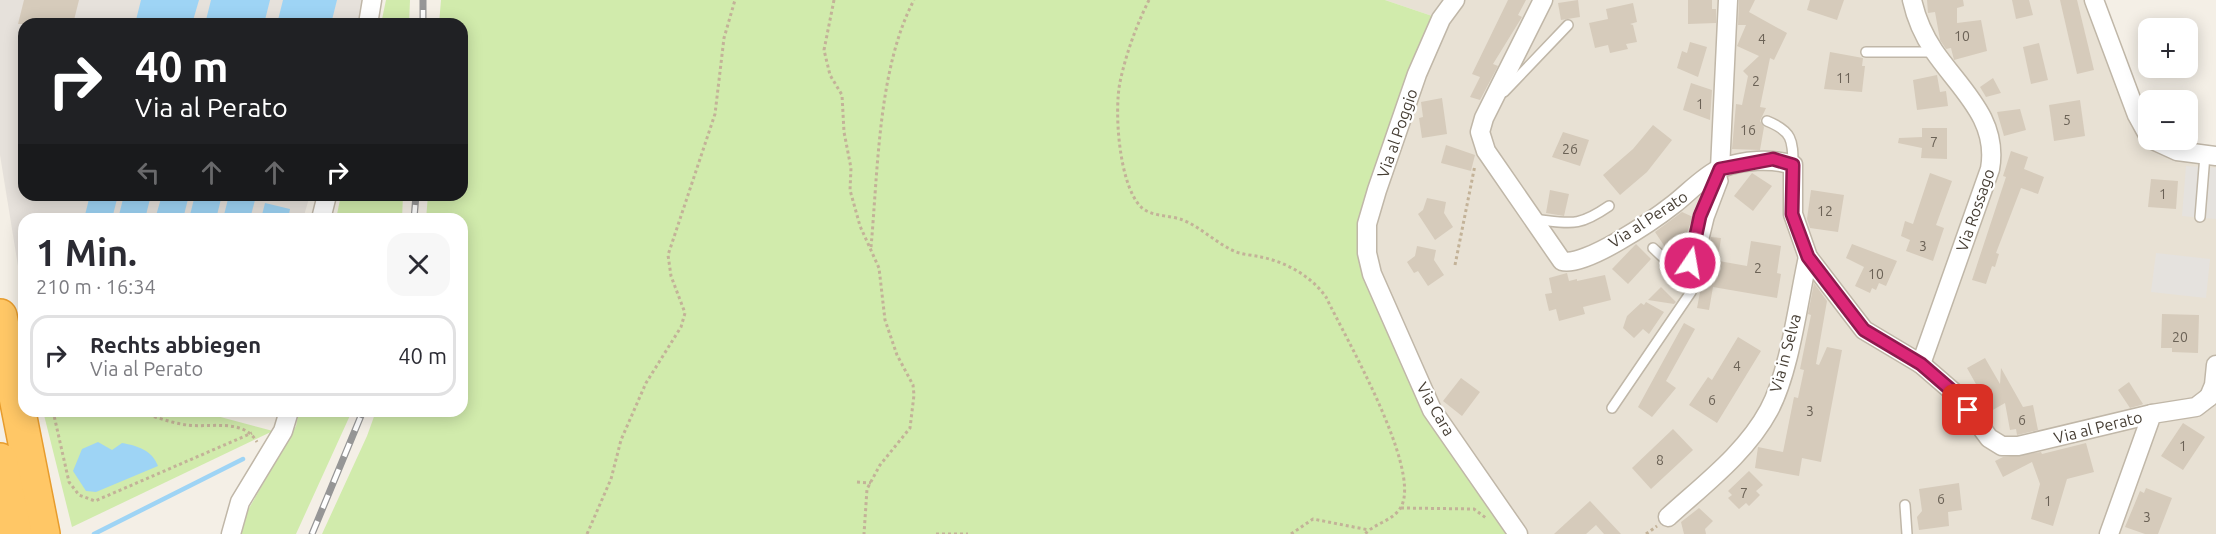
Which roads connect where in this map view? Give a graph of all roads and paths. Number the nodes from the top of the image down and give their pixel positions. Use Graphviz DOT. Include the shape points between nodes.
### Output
graph roads {
  1 [pos="372,0"];
  2 [pos="735,0"];
  3 [pos="834,0"];
  4 [pos="914,0"];
  5 [pos="1149,0"];
  6 [pos="1455,0"];
  7 [pos="1543,0"];
  8 [pos="1728,0"];
  9 [pos="1912,0"];
  10 [pos="2094,0"];
  11 [pos="369,18"];
  12 [pos="1568,25"];
  13 [pos="1866,52"];
  14 [pos="1935,52"];
  15 [pos="1494,102"];
  16 [pos="2138,117"];
  17 [pos="1767,121"];
  18 [pos="1486,150"];
  19 [pos="2174,150"];
  20 [pos="2210,155"];
  21 [pos="1793,165"];
  22 [pos="1720,169"];
  23 [pos="1609,206"];
  24 [pos="2200,217"];
  25 [pos="1531,219"];
  26 [pos="1653,248"];
  27 [pos="871,249"];
  28 [pos="1808,257"];
  29 [pos="1455,265"];
  30 [pos="1372,274"];
  31 [pos="0,316"];
  32 [pos="1921,364"];
  33 [pos="2216,365"];
  34 [pos="2213,402"];
  35 [pos="18,407"];
  36 [pos="1612,408"];
  37 [pos="2152,414"];
  38 [pos="20,417"];
  39 [pos="54,417"];
  40 [pos="158,417"];
  41 [pos="287,417"];
  42 [pos="0,460"];
  43 [pos="857,482"];
  44 [pos="871,483"];
  45 [pos="1905,505"];
  46 [pos="1401,508"];
  47 [pos="1668,518"];
  48 [pos="1495,523"];
  49 [pos="1369,530"];
  50 [pos="15,534"];
  51 [pos="43,534"];
  52 [pos="231,534"];
  53 [pos="587,534"];
  54 [pos="864,534"];
  55 [pos="936,534"];
  56 [pos="968,534"];
  57 [pos="1291,534"];
  58 [pos="1365,534"];
  59 [pos="1518,534"];
  60 [pos="1907,534"];
  61 [pos="2109,534"];
  1 -- 11 [label="street"];
  2 -- 53 [label="path" via="724,38 715,114 668,255 671,276 685,313 681,327 646,383"];
  3 -- 27 [label="path" via="824,50 830,75 842,96 850,190"];
  4 -- 27 [label="path" via="904,19 887,81"];
  5 -- 46 [label="path" via="1135,30 1118,100 1123,162 1136,200 1149,212 1183,220 1235,252 1293,268 1317,284 1381,409 1401,459 1406,492"];
  6 -- 30 [label="street, Via al Poggio" via="1441,19 1417,74 1377,190 1367,224"];
  7 -- 15 [label="street, Via al Perato"];
  8 -- 22 [label="street"];
  9 -- 14 [label="street, Via Rossago"];
  10 -- 16 [label="street"];
  12 -- 15 [label="lane"];
  13 -- 14 [label="lane"];
  14 -- 32 [label="street, Via Rossago" via="1980,113 1992,147 1990,169"];
  15 -- 18 [label="street, Via al Perato" via="1481,128"];
  17 -- 21 [label="lane" via="1784,128 1793,144"];
  18 -- 25 [label="street, Via al Perato"];
  18 -- 29 [label="path" via="1477,156"];
  19 -- 20 [label="street"];
  20 -- 24 [label="lane"];
  21 -- 22 [label="street, Via al Perato" via="1773,159"];
  21 -- 28 [label="street, Via al Perato" via="1792,214"];
  22 -- 25 [label="street, Via al Perato" via="1647,223 1576,261 1558,259"];
  22 -- 26 [label="lane" via="1700,216 1688,267 1681,270 1672,266"];
  22 -- 36 [label="lane" via="1723,181 1708,218 1691,292"];
  23 -- 25 [label="lane" via="1576,223"];
  27 -- 44 [label="path" via="879,268 885,320 914,394 910,428 880,465"];
  28 -- 32 [label="street, Via al Perato" via="1864,330"];
  28 -- 47 [label="street, Via in Selva" via="1784,366 1770,409 1726,464"];
  30 -- 59 [label="street, Via Cara" via="1432,410"];
  31 -- 35 [label="highway"];
  32 -- 37 [label="street, Via al Perato" via="1958,396 1989,438 2002,446 2018,446"];
  33 -- 34 [label="street"];
  34 -- 37 [label="street"];
  37 -- 61 [label="street"];
  38 -- 51 [label="highway"];
  39 -- 40 [label="path" via="69,482 79,495 95,501 252,433 237,426 186,425"];
  41 -- 52 [label="street" via="283,431 240,502"];
  42 -- 50 [label="highway"];
  43 -- 44 [label="path"];
  44 -- 54 [label="path" via="866,495"];
  45 -- 60 [label="lane"];
  46 -- 48 [label="path" via="1474,509"];
  46 -- 49 [label="path"];
  49 -- 57 [label="path" via="1312,519"];
  49 -- 58 [label="path"];
  55 -- 56 [label="path"];
}
